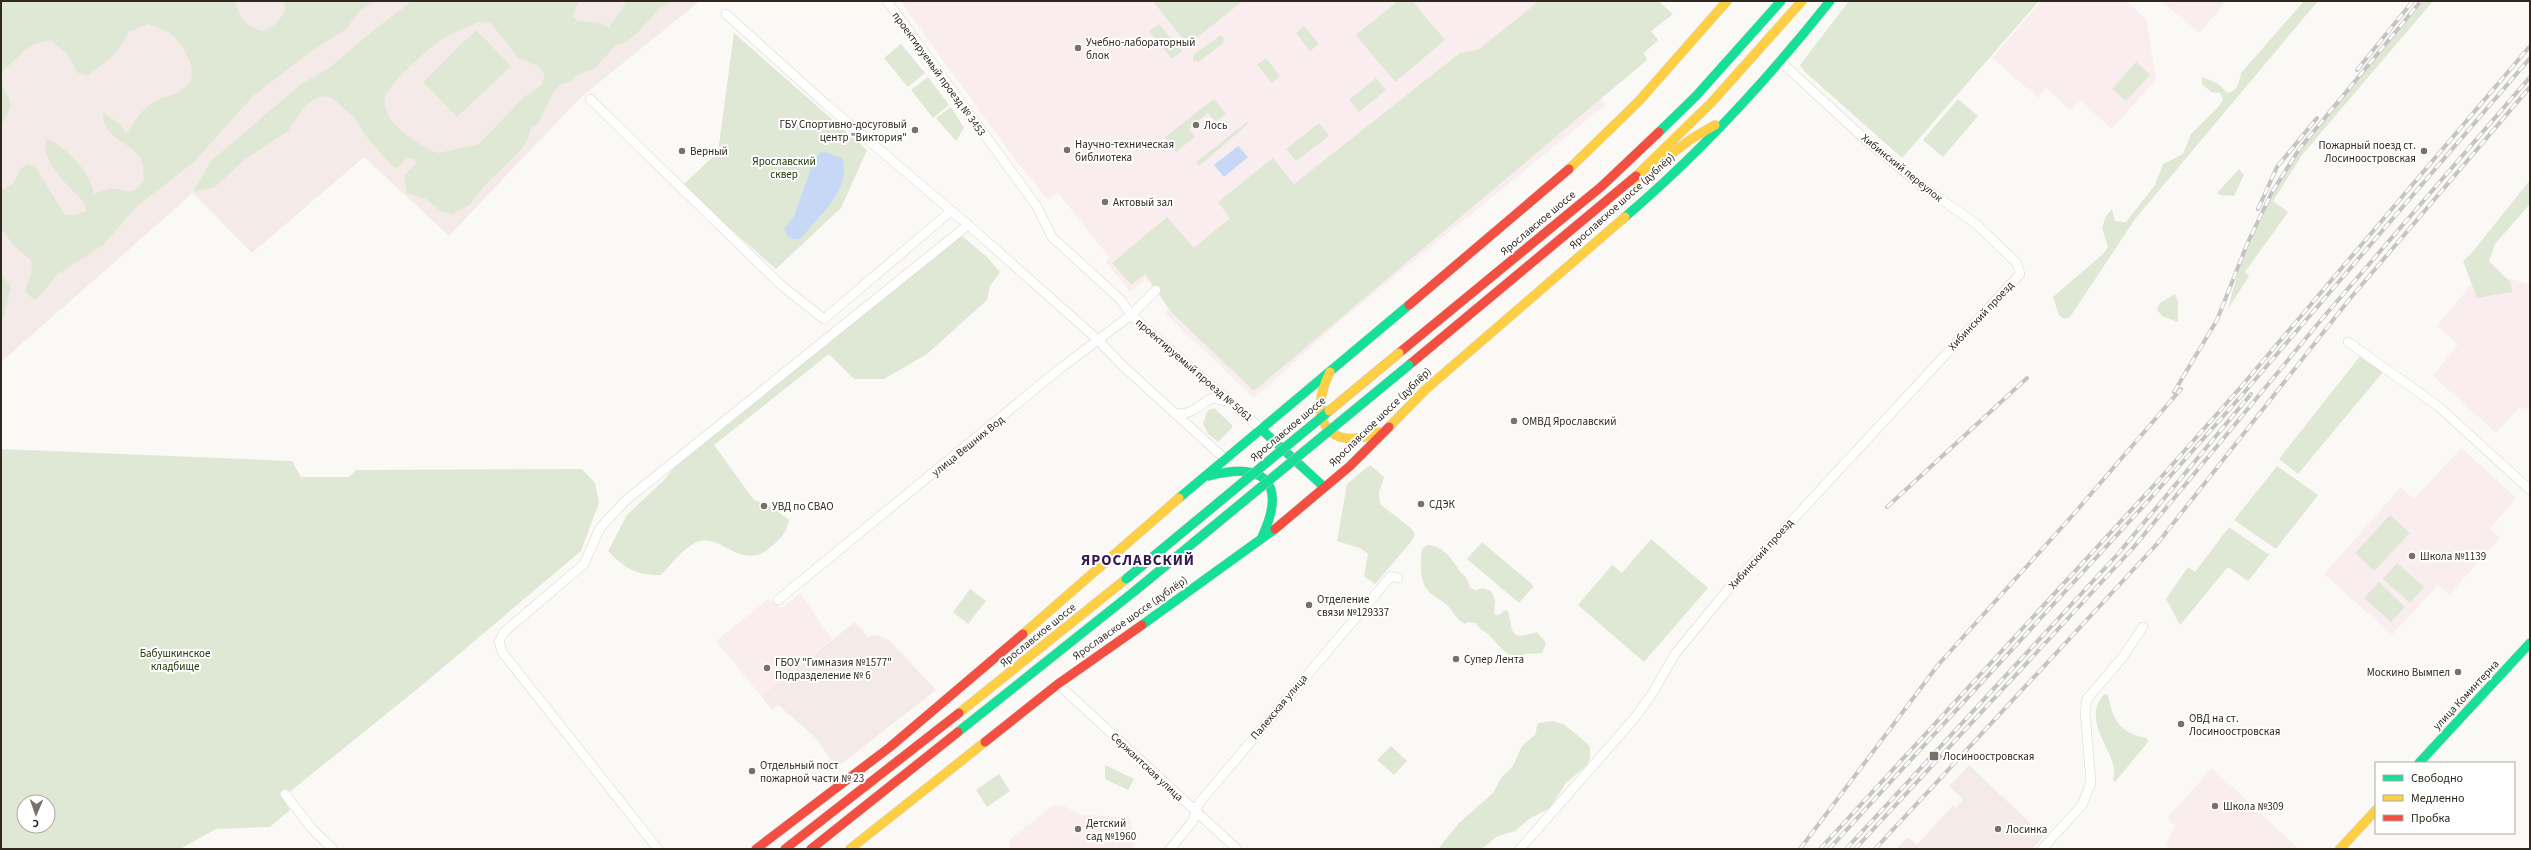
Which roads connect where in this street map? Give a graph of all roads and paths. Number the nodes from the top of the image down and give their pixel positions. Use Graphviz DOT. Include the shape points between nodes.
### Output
graph roads {
  1 [pos="887,1"];
  2 [pos="1781,1"];
  3 [pos="1802,1"];
  4 [pos="1830,1"];
  5 [pos="1722,3"];
  6 [pos="726,14"];
  7 [pos="1781,62"];
  8 [pos="590,99"];
  9 [pos="1735,113"];
  10 [pos="992,146"];
  11 [pos="1612,197"];
  12 [pos="951,211"];
  13 [pos="968,225"];
  14 [pos="2020,274"];
  15 [pos="1156,290"];
  16 [pos="1131,315"];
  17 [pos="1097,339"];
  18 [pos="2348,342"];
  19 [pos="1335,365"];
  20 [pos="1230,402"];
  21 [pos="1174,413"];
  22 [pos="1261,429"];
  23 [pos="1385,429"];
  24 [pos="1225,459"];
  25 [pos="1200,479"];
  26 [pos="1324,487"];
  27 [pos="2530,490"];
  28 [pos="1259,542"];
  29 [pos="1398,578"];
  30 [pos="778,600"];
  31 [pos="2143,627"];
  32 [pos="2530,643"];
  33 [pos="1058,684"];
  34 [pos="2420,762"];
  35 [pos="889,769"];
  36 [pos="832,793"];
  37 [pos="285,794"];
  38 [pos="1196,811"];
  39 [pos="2375,811"];
  40 [pos="333,849"];
  41 [pos="658,849"];
  42 [pos="756,849"];
  43 [pos="785,849"];
  44 [pos="811,849"];
  45 [pos="850,849"];
  46 [pos="1170,849"];
  47 [pos="1237,849"];
  48 [pos="1520,849"];
  49 [pos="2042,849"];
  50 [pos="2340,849"];
  1 -- 10 [label="street, проектируемый проезд № 3453"];
  2 -- 35 [label="street, Ярославское шоссе, bridge" via="1696,96 1602,186 1126,579"];
  3 -- 11 [label="street" via="1706,109"];
  4 -- 7 [label="street, Ярославское шоссе (дублёр)"];
  5 -- 19 [label="street" via="1603,139 1554,183"];
  6 -- 12 [label="street" via="827,106"];
  7 -- 9 [label="street, Ярославское шоссе (дублёр)"];
  7 -- 14 [label="street, Хибинский переулок" via="1868,142 1922,186 1975,223 2017,263"];
  8 -- 12 [label="street" via="770,275 824,319"];
  9 -- 11 [label="street" via="1690,139 1646,176"];
  9 -- 23 [label="street, Ярославское шоссе (дублёр)" via="1632,211 1466,352"];
  10 -- 16 [label="street, проектируемый проезд № 5061" via="1036,205 1052,237 1121,300"];
  11 -- 44 [label="street, bridge" via="1136,590"];
  12 -- 13 [label="street"];
  13 -- 17 [label="street"];
  13 -- 41 [label="street" via="625,501 600,528 584,564 504,632 499,642 502,652"];
  14 -- 48 [label="street, Хибинский проезд" via="1725,593 1675,654 1652,694 1633,720"];
  15 -- 16 [label="street, улица Вешних Вод"];
  16 -- 17 [label="street, улица Вешних Вод"];
  16 -- 20 [label="street, проектируемый проезд № 5061"];
  17 -- 21 [label="street"];
  17 -- 30 [label="street, улица Вешних Вод"];
  18 -- 27 [label="street" via="2438,406"];
  19 -- 22 [label="street"];
  19 -- 23 [label="street" via="1328,374 1319,399 1319,416 1324,424 1334,434 1352,440 1365,439"];
  20 -- 21 [label="street" via="1211,398 1190,412 1180,415"];
  20 -- 22 [label="street, проектируемый проезд № 5061"];
  21 -- 24 [label="street"];
  22 -- 24 [label="street"];
  22 -- 26 [label="street"];
  23 -- 26 [label="street, Ярославское шоссе (дублёр)" via="1350,466"];
  24 -- 25 [label="street"];
  25 -- 28 [label="street" via="1228,469 1252,470 1262,474 1268,482 1273,509 1269,524"];
  25 -- 36 [label="street" via="1014,643"];
  26 -- 28 [label="street, Ярославское шоссе (дублёр)"];
  28 -- 33 [label="street, Ярославское шоссе (дублёр)"];
  29 -- 38 [label="street, Палехская улица" via="1391,576 1368,602 1199,803"];
  31 -- 49 [label="street" via="2122,658 2087,699 2085,712 2091,783 2082,805"];
  32 -- 34 [label="street, улица Коминтерна"];
  33 -- 38 [label="street, Сержантская улица"];
  33 -- 45 [label="street, Ярославское шоссе (дублёр)"];
  35 -- 36 [label="street"];
  35 -- 43 [label="street, Ярославское шоссе"];
  36 -- 42 [label="street"];
  37 -- 40 [label="street" via="314,831"];
  38 -- 46 [label="street, Палехская улица" via="1193,822"];
  38 -- 47 [label="street, Сержантская улица"];
  39 -- 50 [label="street"];
}
